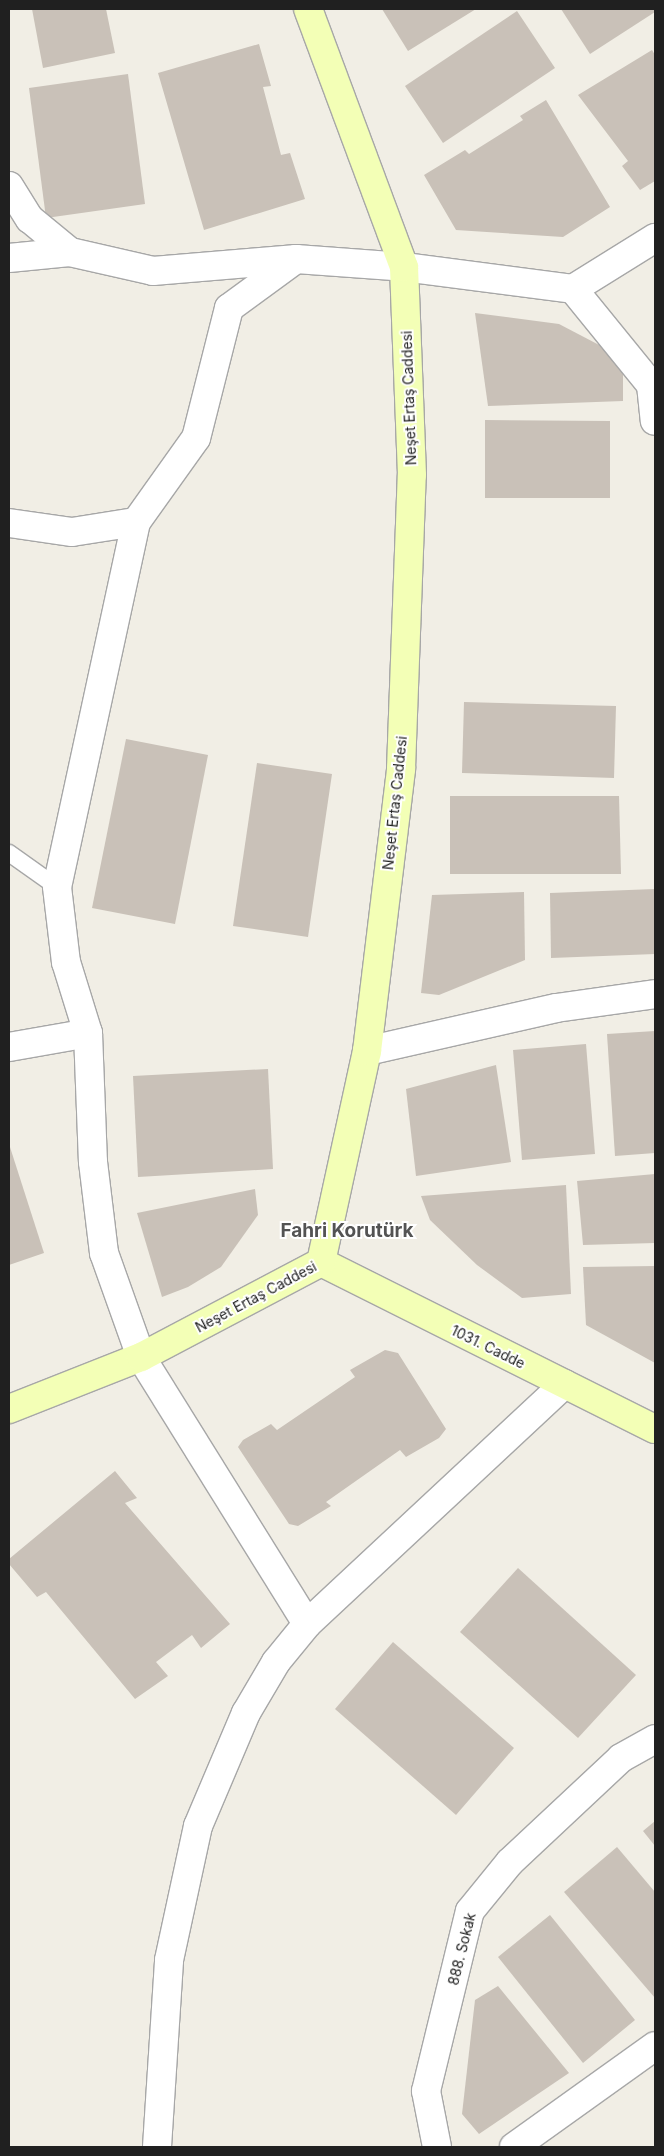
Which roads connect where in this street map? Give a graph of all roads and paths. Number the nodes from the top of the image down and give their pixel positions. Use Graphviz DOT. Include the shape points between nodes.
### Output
graph roads {
  1 [pos="308,9"];
  2 [pos="9,186"];
  3 [pos="655,238"];
  4 [pos="70,252"];
  5 [pos="9,258"];
  6 [pos="296,258"];
  7 [pos="404,266"];
  8 [pos="574,288"];
  9 [pos="655,421"];
  10 [pos="136,522"];
  11 [pos="9,523"];
  12 [pos="9,853"];
  13 [pos="58,887"];
  14 [pos="655,994"];
  15 [pos="88,1033"];
  16 [pos="9,1047"];
  17 [pos="367,1051"];
  18 [pos="322,1262"];
  19 [pos="141,1357"];
  20 [pos="564,1384"];
  21 [pos="9,1409"];
  22 [pos="655,1429"];
  23 [pos="307,1624"];
  24 [pos="655,1739"];
  25 [pos="652,2056"];
  26 [pos="157,2147"];
  27 [pos="437,2147"];
  28 [pos="514,2147"];
  1 -- 7 [label="main road, Neşet Ertaş Caddesi"];
  2 -- 4 [label="street" via="30,219"];
  3 -- 8 [label="street"];
  4 -- 5 [label="street"];
  4 -- 6 [label="street" via="153,271"];
  6 -- 7 [label="street"];
  6 -- 10 [label="street" via="229,308 196,438"];
  7 -- 8 [label="street"];
  7 -- 17 [label="main road, Neşet Ertaş Caddesi" via="412,475 401,769"];
  8 -- 9 [label="street" via="651,385"];
  10 -- 11 [label="street" via="72,532"];
  10 -- 13 [label="street"];
  12 -- 13 [label="lane"];
  13 -- 15 [label="street" via="66,962"];
  14 -- 17 [label="street" via="556,1008"];
  15 -- 16 [label="street"];
  15 -- 19 [label="street" via="93,1162 104,1253"];
  17 -- 18 [label="main road, Neşet Ertaş Caddesi"];
  18 -- 19 [label="main road, Neşet Ertaş Caddesi"];
  18 -- 20 [label="main road, 1031. Cadde"];
  19 -- 21 [label="main road, Neşet Ertaş Caddesi"];
  19 -- 23 [label="street"];
  20 -- 22 [label="main road, 1031. Cadde"];
  20 -- 23 [label="street"];
  23 -- 26 [label="street" via="276,1662 246,1713 198,1826 169,1960"];
  24 -- 27 [label="street, 888. Sokak" via="621,1758 510,1862 470,1910 426,2090"];
  25 -- 28 [label="street"];
}
